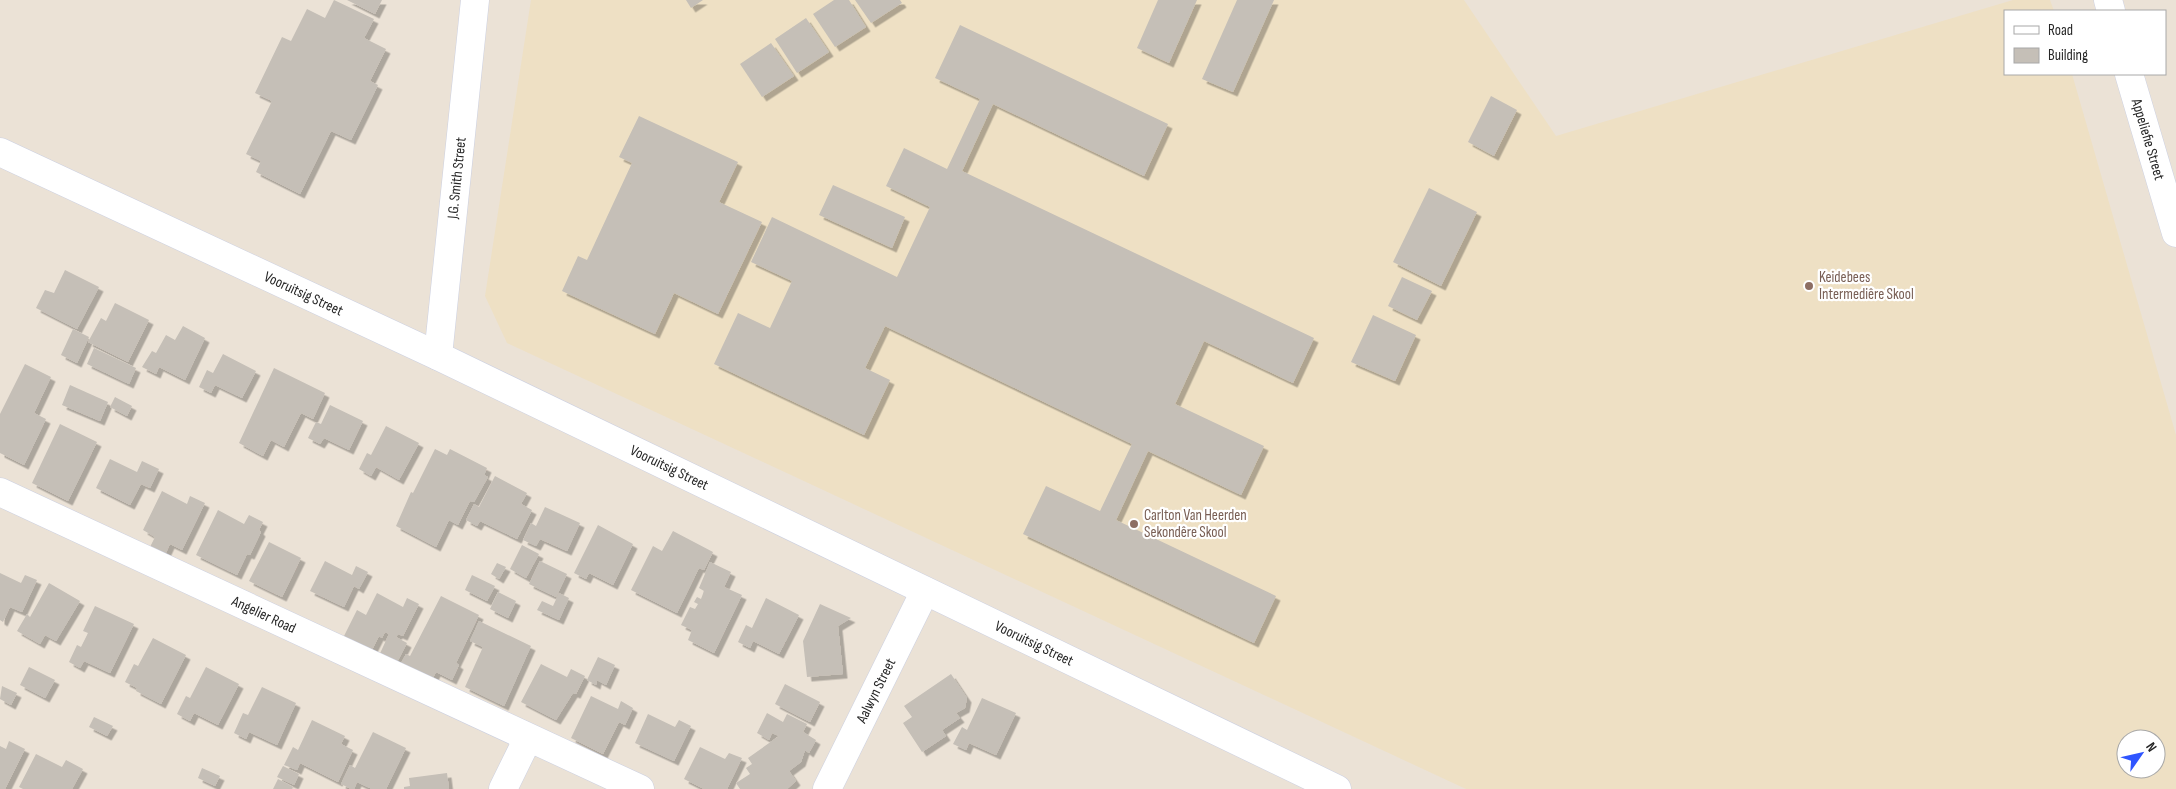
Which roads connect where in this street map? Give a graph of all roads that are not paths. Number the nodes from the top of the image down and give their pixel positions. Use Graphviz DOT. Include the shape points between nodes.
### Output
graph roads {
  1 [pos="475,0"];
  2 [pos="2130,75"];
  3 [pos="0,152"];
  4 [pos="2176,232"];
  5 [pos="438,356"];
  6 [pos="0,492"];
  7 [pos="925,591"];
  8 [pos="528,738"];
  9 [pos="503,789"];
  10 [pos="640,789"];
  11 [pos="827,789"];
  12 [pos="1337,789"];
  1 -- 5 [label="street, J.G. Smith Street"];
  2 -- 4 [label="street, Appeliefie Street"];
  3 -- 5 [label="street, Vooruitsig Street"];
  5 -- 7 [label="street, Vooruitsig Street"];
  6 -- 8 [label="street, Angelier Road"];
  7 -- 11 [label="street, Aalwyn Street"];
  7 -- 12 [label="street, Vooruitsig Street"];
  8 -- 9 [label="street"];
  8 -- 10 [label="street, Angelier Road"];
}
